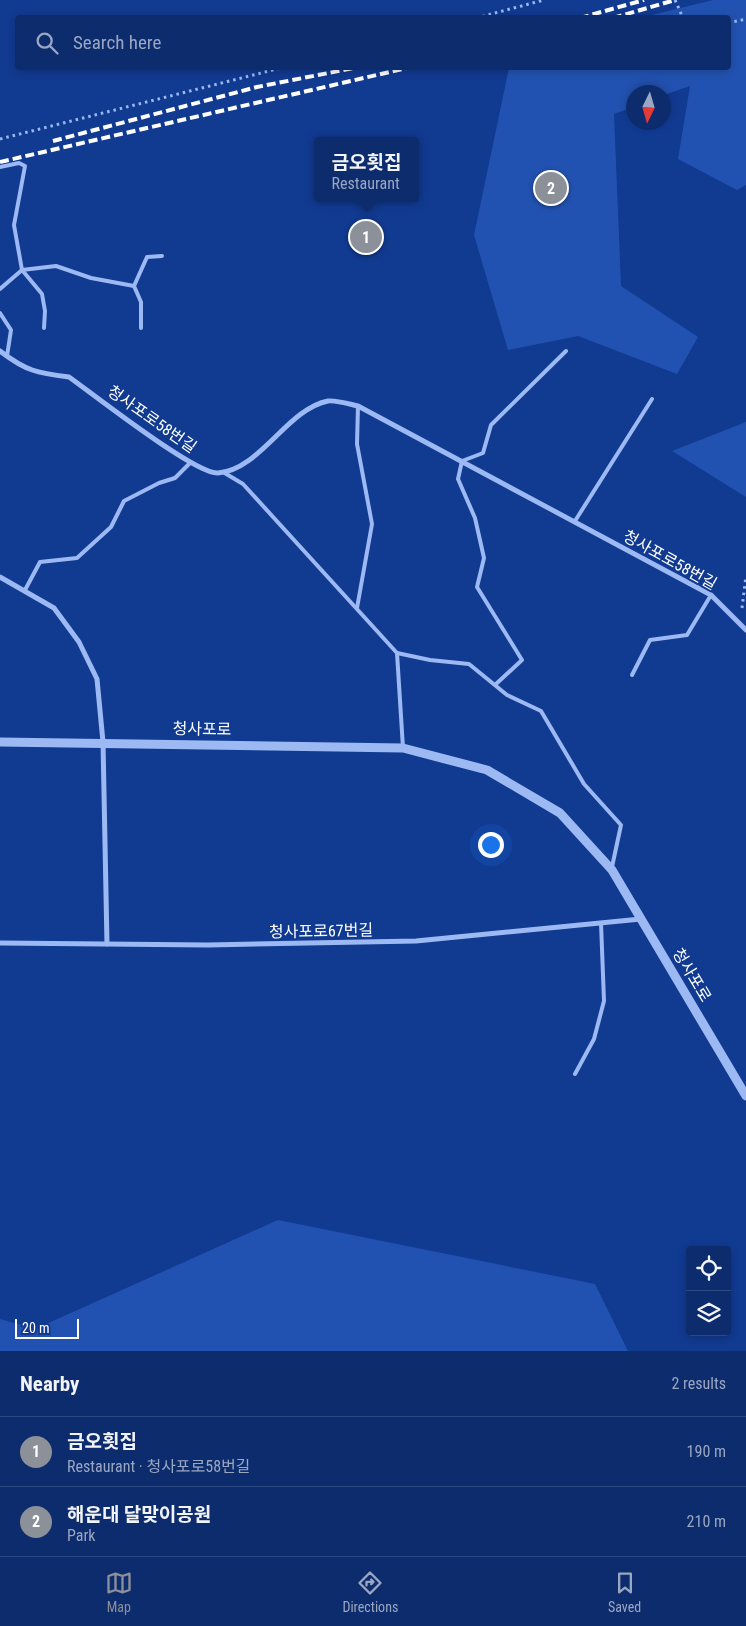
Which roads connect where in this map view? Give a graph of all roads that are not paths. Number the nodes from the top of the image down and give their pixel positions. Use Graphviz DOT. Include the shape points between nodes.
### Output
graph roads {
  1 [pos="0,167"];
  2 [pos="162,256"];
  3 [pos="22,270"];
  4 [pos="134,286"];
  5 [pos="0,289"];
  6 [pos="0,313"];
  7 [pos="44,328"];
  8 [pos="141,328"];
  9 [pos="0,351"];
  10 [pos="566,351"];
  11 [pos="7,356"];
  12 [pos="652,398"];
  13 [pos="358,406"];
  14 [pos="462,461"];
  15 [pos="190,463"];
  16 [pos="223,472"];
  17 [pos="575,522"];
  18 [pos="0,577"];
  19 [pos="25,590"];
  20 [pos="710,595"];
  21 [pos="357,608"];
  22 [pos="746,630"];
  23 [pos="397,653"];
  24 [pos="632,675"];
  25 [pos="496,684"];
  26 [pos="0,742"];
  27 [pos="103,742"];
  28 [pos="403,748"];
  29 [pos="612,870"];
  30 [pos="642,919"];
  31 [pos="601,923"];
  32 [pos="0,943"];
  33 [pos="106,944"];
  34 [pos="575,1074"];
  35 [pos="746,1096"];
  1 -- 3 [label="lane" via="19,163 25,166 14,225"];
  2 -- 4 [label="lane" via="147,257"];
  3 -- 4 [label="lane" via="56,266 92,278"];
  3 -- 5 [label="lane"];
  3 -- 7 [label="lane" via="42,294 46,311"];
  4 -- 8 [label="lane" via="141,302"];
  6 -- 11 [label="lane" via="11,330"];
  9 -- 11 [label="street, 청사포로58번길"];
  10 -- 14 [label="lane" via="491,425 483,453"];
  11 -- 15 [label="street, 청사포로58번길" via="19,366 69,377"];
  12 -- 17 [label="lane"];
  13 -- 14 [label="street, 청사포로58번길"];
  13 -- 16 [label="street, 청사포로58번길" via="328,401 309,409 238,467"];
  13 -- 21 [label="lane" via="358,444 372,524"];
  14 -- 17 [label="street, 청사포로58번길"];
  14 -- 25 [label="lane" via="458,479 475,518 484,558 477,587 522,660"];
  15 -- 16 [label="street, 청사포로58번길" via="217,474"];
  15 -- 19 [label="lane" via="175,478 124,501 111,527 77,558 40,562"];
  16 -- 21 [label="lane" via="243,484"];
  17 -- 20 [label="street, 청사포로58번길"];
  18 -- 19 [label="street"];
  19 -- 27 [label="street" via="54,608 79,642 97,679"];
  20 -- 22 [label="street, 청사포로58번길"];
  20 -- 24 [label="lane" via="688,635 650,640"];
  21 -- 23 [label="lane"];
  23 -- 25 [label="lane" via="469,664"];
  23 -- 28 [label="lane"];
  25 -- 29 [label="lane" via="507,695 541,711 584,784 621,825"];
  26 -- 27 [label="street, 청사포로"];
  27 -- 28 [label="street, 청사포로"];
  27 -- 33 [label="street"];
  28 -- 29 [label="street, 청사포로" via="487,770 560,813"];
  29 -- 30 [label="street, 청사포로"];
  30 -- 31 [label="street, 청사포로67번길"];
  30 -- 35 [label="street, 청사포로"];
  31 -- 33 [label="street, 청사포로67번길" via="416,941"];
  31 -- 34 [label="lane" via="604,1001 594,1039"];
  32 -- 33 [label="street, 청사포로67번길"];
}
